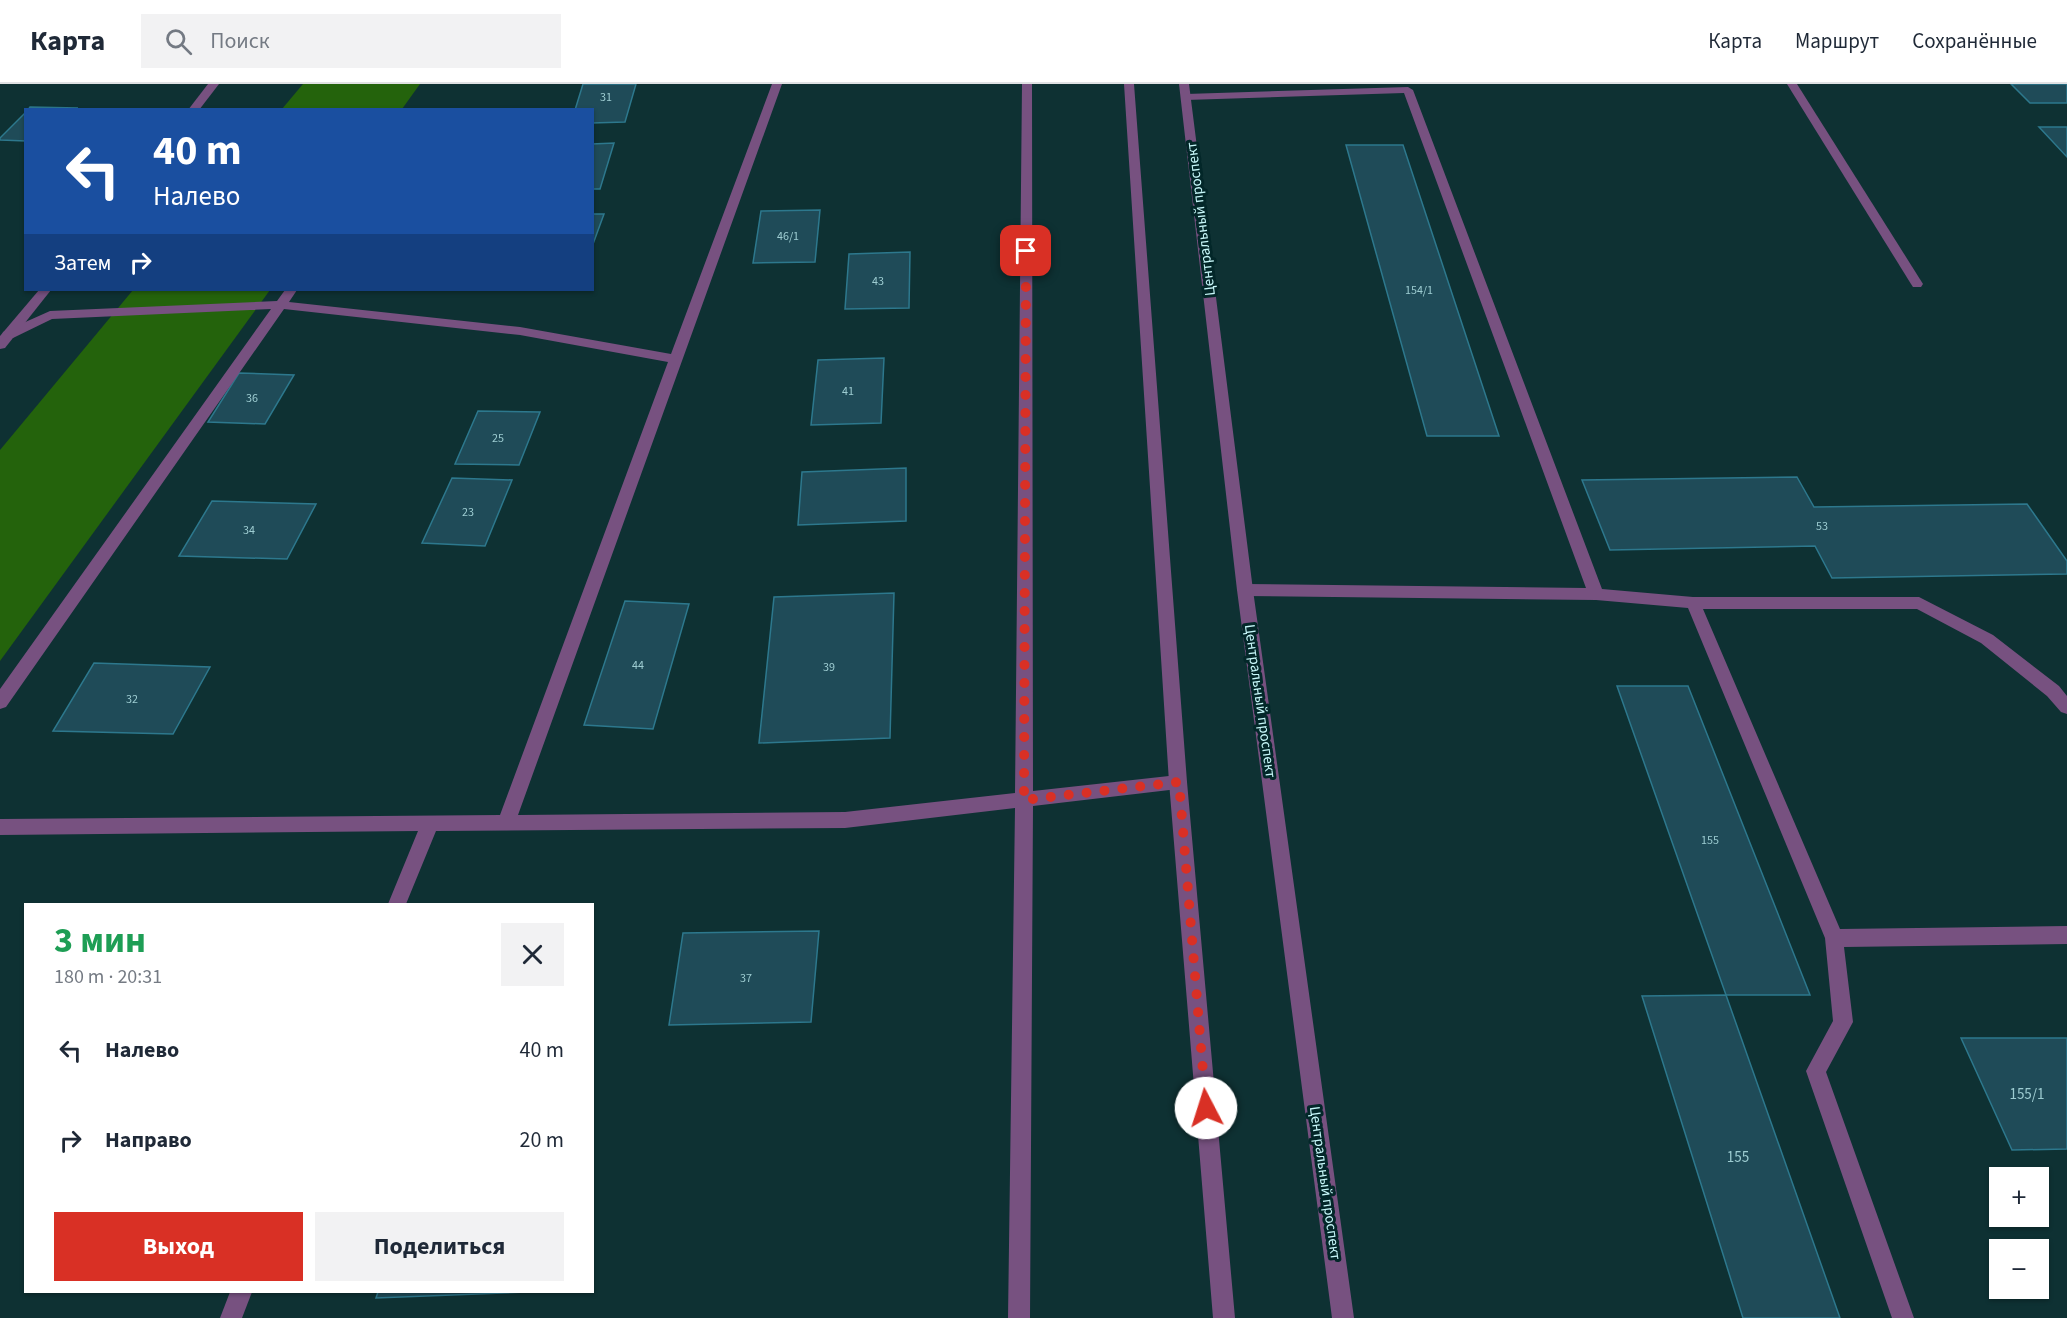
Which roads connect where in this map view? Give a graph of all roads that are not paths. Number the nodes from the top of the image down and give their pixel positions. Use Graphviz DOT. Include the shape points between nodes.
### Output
graph roads {
  1 [pos="214,84"];
  2 [pos="777,84"];
  3 [pos="1027,84"];
  4 [pos="1129,84"];
  5 [pos="1792,84"];
  6 [pos="1407,87"];
  7 [pos="1185,90"];
  8 [pos="195,108"];
  9 [pos="1917,284"];
  10 [pos="44,291"];
  11 [pos="290,291"];
  12 [pos="280,305"];
  13 [pos="3,338"];
  14 [pos="676,359"];
  15 [pos="1245,590"];
  16 [pos="1596,594"];
  17 [pos="1693,603"];
  18 [pos="0,702"];
  19 [pos="2067,707"];
  20 [pos="1179,782"];
  21 [pos="1024,800"];
  22 [pos="506,823"];
  23 [pos="430,824"];
  24 [pos="0,827"];
  25 [pos="397,903"];
  26 [pos="2067,935"];
  27 [pos="1834,938"];
  28 [pos="242,1293"];
  29 [pos="231,1318"];
  30 [pos="1019,1318"];
  31 [pos="1224,1318"];
  32 [pos="1343,1318"];
  33 [pos="1903,1318"];
  1 -- 8 [label="street"];
  2 -- 14 [label="street"];
  3 -- 21 [label="street"];
  4 -- 20 [label="street"];
  5 -- 9 [label="street"];
  6 -- 7 [label="street"];
  6 -- 16 [label="street"];
  7 -- 15 [label="street, Центральный проспект"];
  10 -- 13 [label="street"];
  11 -- 12 [label="street"];
  12 -- 13 [label="street" via="50,315"];
  12 -- 14 [label="street" via="520,331"];
  12 -- 18 [label="street"];
  14 -- 22 [label="street"];
  15 -- 16 [label="street"];
  15 -- 32 [label="street, Центральный проспект"];
  16 -- 17 [label="street"];
  17 -- 19 [label="street" via="1919,603 1987,639 2053,691"];
  17 -- 27 [label="street"];
  20 -- 21 [label="street"];
  20 -- 31 [label="street"];
  21 -- 22 [label="street" via="845,820"];
  21 -- 30 [label="street"];
  22 -- 23 [label="street"];
  23 -- 24 [label="street"];
  23 -- 25 [label="street"];
  26 -- 27 [label="street"];
  27 -- 33 [label="street" via="1843,1022 1816,1071"];
  28 -- 29 [label="street"];
}
